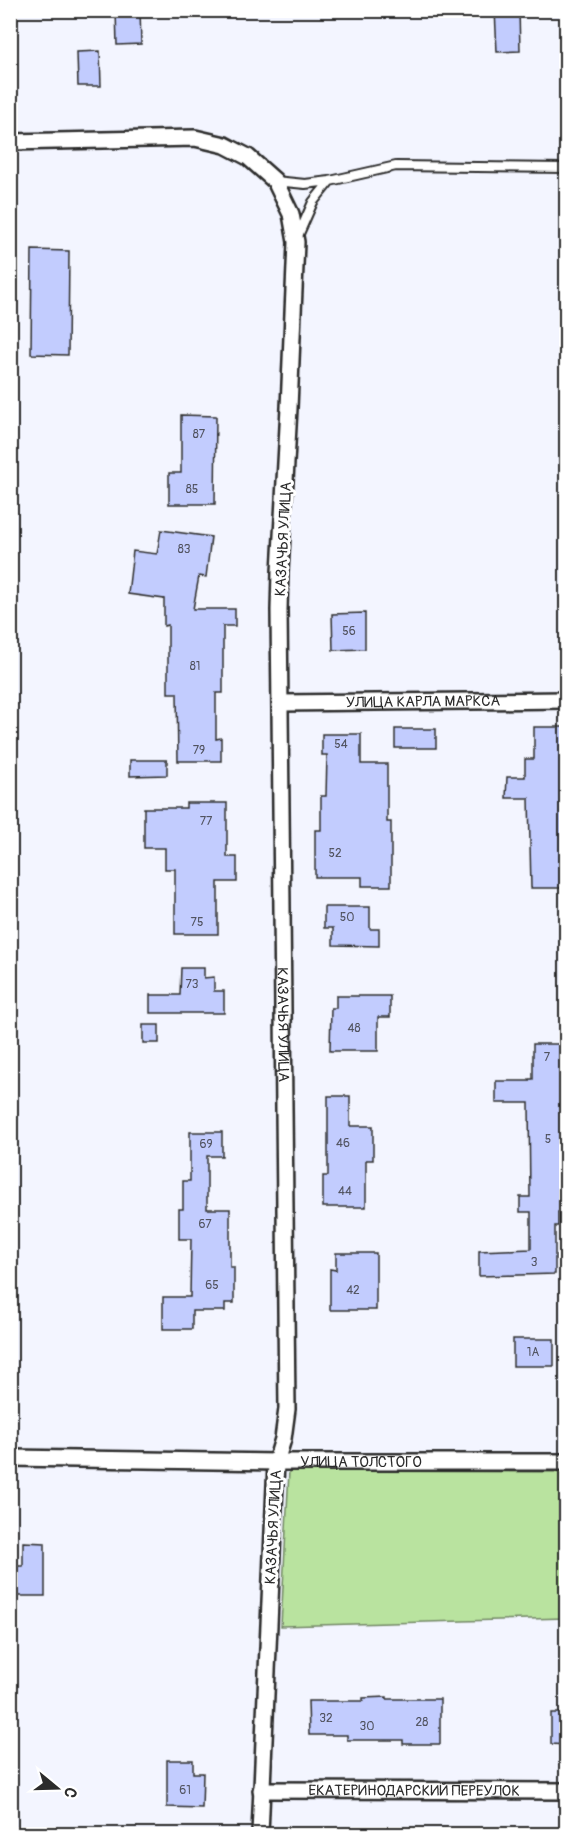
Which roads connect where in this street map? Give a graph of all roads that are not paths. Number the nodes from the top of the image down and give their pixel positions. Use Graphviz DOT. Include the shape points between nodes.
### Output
graph roads {
  1 [pos="10,142"];
  2 [pos="567,168"];
  3 [pos="275,181"];
  4 [pos="330,181"];
  5 [pos="296,242"];
  6 [pos="567,700"];
  7 [pos="281,703"];
  8 [pos="10,1458"];
  9 [pos="276,1462"];
  10 [pos="567,1462"];
  11 [pos="261,1790"];
  12 [pos="567,1791"];
  13 [pos="260,1834"];
  1 -- 3 [label="street" via="209,140 248,157"];
  2 -- 4 [label="lane" via="396,166"];
  3 -- 4 [label="lane"];
  3 -- 5 [label="street, КАЗАЧЬЯ УЛИЦА" via="291,214"];
  4 -- 5 [label="lane" via="313,202"];
  5 -- 7 [label="street, КАЗАЧЬЯ УЛИЦА" via="280,572"];
  6 -- 7 [label="street, УЛИЦА КАРЛА МАРКСА"];
  7 -- 9 [label="street, КАЗАЧЬЯ УЛИЦА" via="286,1409"];
  8 -- 9 [label="street, УЛИЦА ТОЛСТОГО"];
  9 -- 10 [label="street, УЛИЦА ТОЛСТОГО"];
  9 -- 11 [label="street, КАЗАЧЬЯ УЛИЦА"];
  11 -- 12 [label="street, ЕКАТЕРИНОДАРСКИЙ ПЕРЕУЛОК"];
  11 -- 13 [label="street, КАЗАЧЬЯ УЛИЦА"];
}
